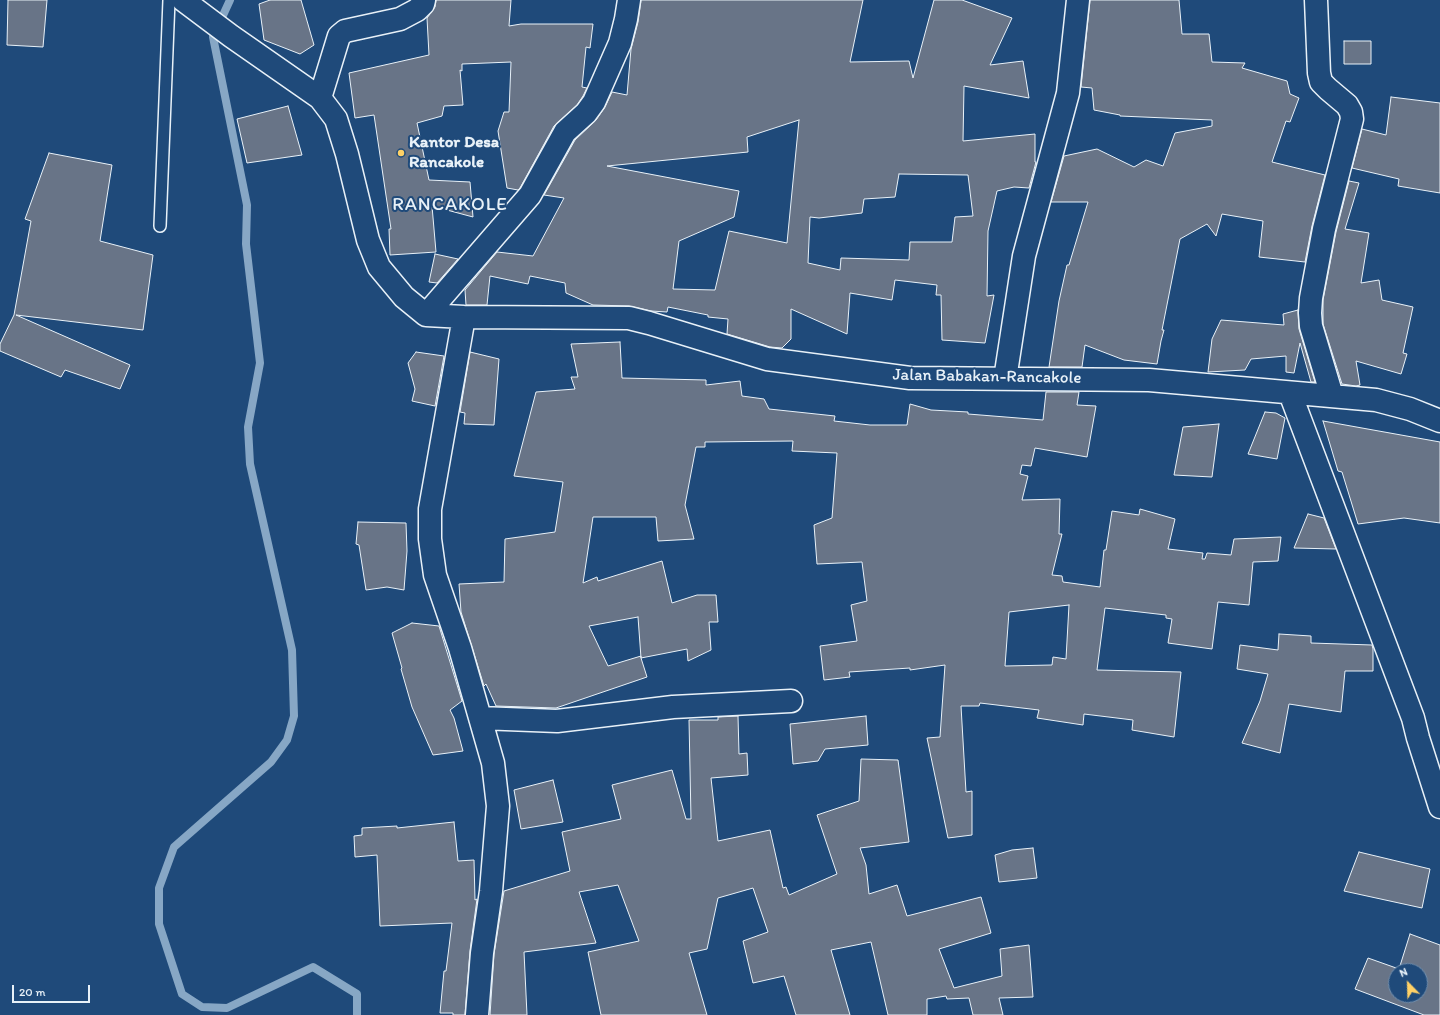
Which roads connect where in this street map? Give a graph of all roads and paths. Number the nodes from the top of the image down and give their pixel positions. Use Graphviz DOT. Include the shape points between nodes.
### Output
graph roads {
  1 [pos="424,0"];
  2 [pos="629,0"];
  3 [pos="1078,0"];
  4 [pos="1316,0"];
  5 [pos="181,2"];
  6 [pos="320,98"];
  7 [pos="160,226"];
  8 [pos="426,315"];
  9 [pos="464,317"];
  10 [pos="1005,379"];
  11 [pos="1290,393"];
  12 [pos="1332,396"];
  13 [pos="1440,421"];
  14 [pos="791,701"];
  15 [pos="480,718"];
  16 [pos="1440,807"];
  17 [pos="477,1015"];
  1 -- 6 [label="street" via="417,10 400,19 345,31 339,36"];
  2 -- 8 [label="street" via="620,43 594,102 565,132 530,195"];
  3 -- 10 [label="street" via="1068,93 1024,256"];
  4 -- 12 [label="street" via="1321,82 1347,105 1352,119 1324,229 1311,298 1311,326"];
  5 -- 6 [label="street"];
  5 -- 7 [label="lane"];
  6 -- 8 [label="street" via="336,119 368,240 379,267 404,297"];
  8 -- 9 [label="street, Jalan Babakan-Rancakole"];
  9 -- 10 [label="street, Jalan Babakan-Rancakole" via="629,318 767,359 910,378"];
  9 -- 15 [label="street" via="430,509 430,539 435,575"];
  10 -- 11 [label="street, Jalan Babakan-Rancakole" via="1149,380"];
  11 -- 12 [label="street, Jalan Babakan-Rancakole"];
  11 -- 16 [label="street" via="1413,718"];
  12 -- 13 [label="street, Jalan Babakan-Rancakole" via="1394,404"];
  14 -- 15 [label="street" via="674,706 557,721"];
  15 -- 17 [label="street" via="493,763 498,806"];
}
